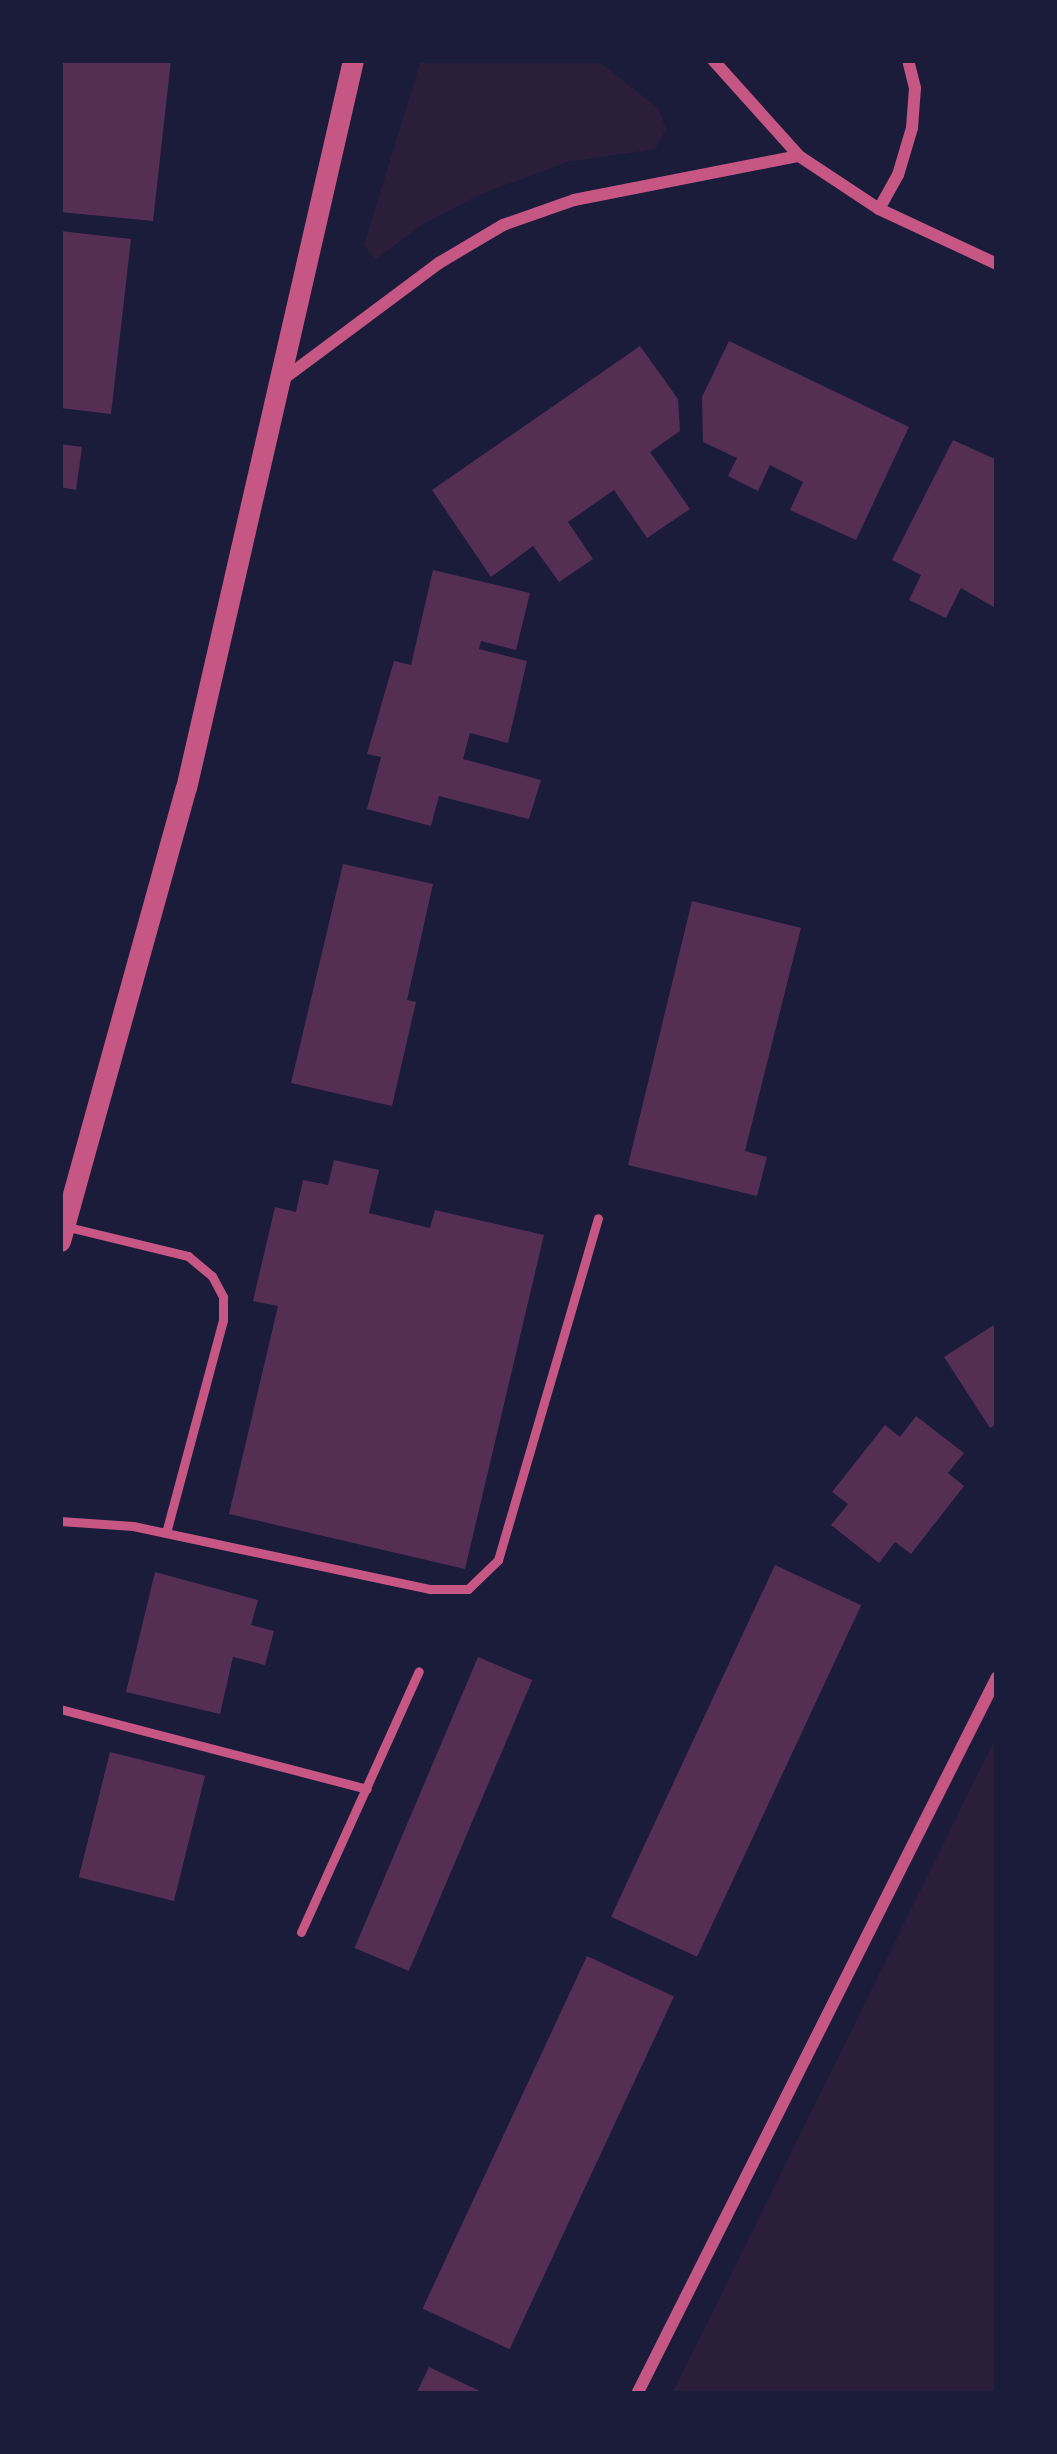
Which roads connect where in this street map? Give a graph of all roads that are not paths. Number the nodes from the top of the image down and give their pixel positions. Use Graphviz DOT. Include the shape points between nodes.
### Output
graph roads {
  1 [pos="353,60"];
  2 [pos="713,60"];
  3 [pos="908,60"];
  4 [pos="799,156"];
  5 [pos="879,209"];
  6 [pos="997,264"];
  7 [pos="283,380"];
  8 [pos="598,1218"];
  9 [pos="62,1234"];
  10 [pos="60,1521"];
  11 [pos="166,1532"];
  12 [pos="419,1671"];
  13 [pos="997,1677"];
  14 [pos="60,1709"];
  15 [pos="367,1789"];
  16 [pos="301,1932"];
  17 [pos="637,2394"];
  1 -- 7 [label="street"];
  2 -- 4 [label="street"];
  3 -- 5 [label="street" via="912,128"];
  4 -- 5 [label="street"];
  4 -- 7 [label="street" via="574,200 503,225"];
  5 -- 6 [label="street"];
  7 -- 9 [label="street" via="187,788"];
  8 -- 11 [label="lane" via="498,1559 468,1589 430,1589"];
  9 -- 11 [label="lane" via="188,1256 224,1297"];
  10 -- 11 [label="lane"];
  12 -- 15 [label="lane"];
  13 -- 17 [label="street"];
  14 -- 15 [label="lane"];
  15 -- 16 [label="lane"];
}
